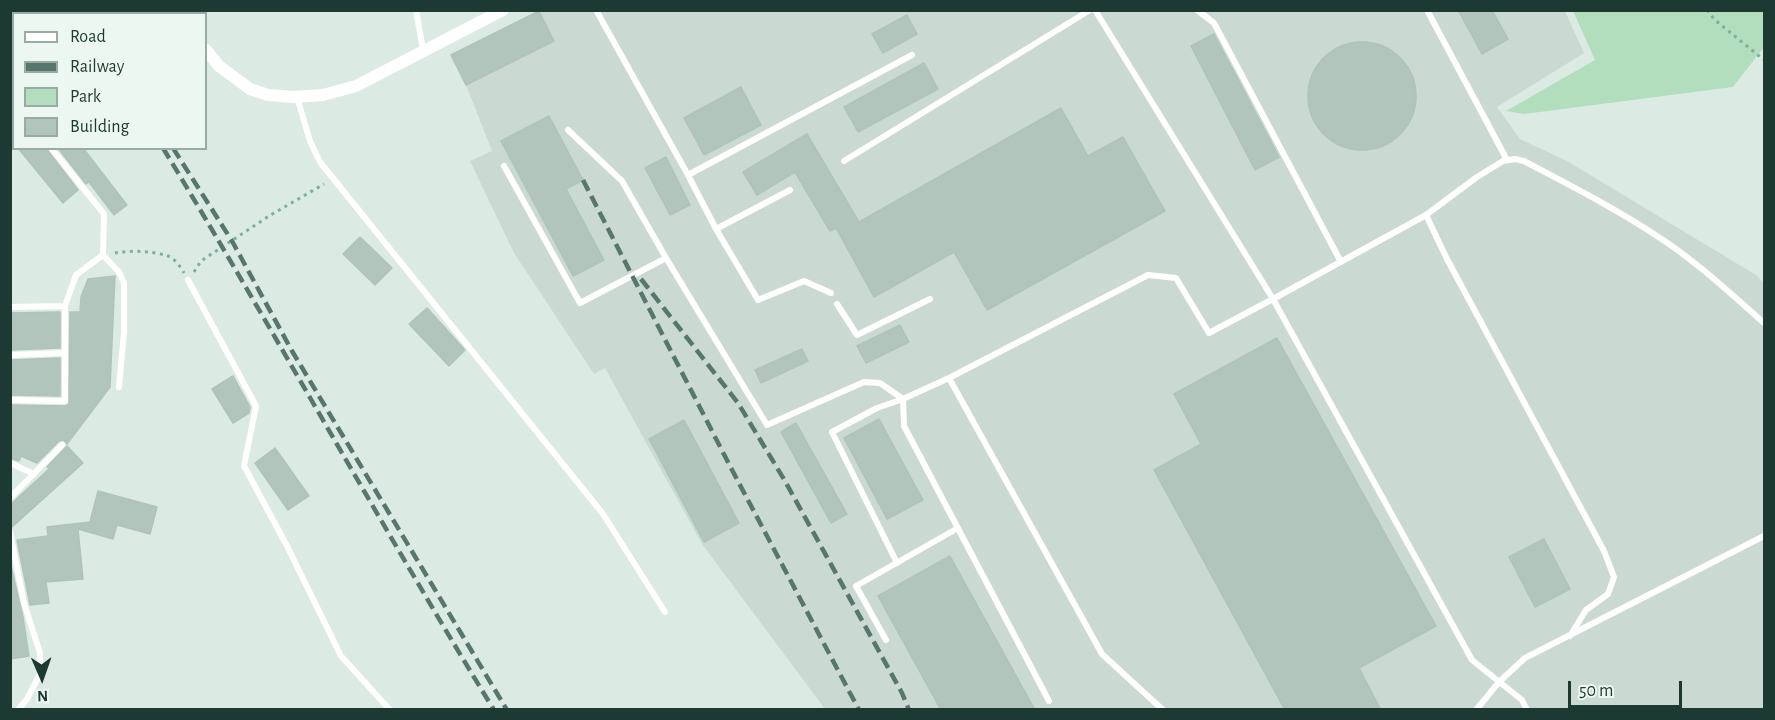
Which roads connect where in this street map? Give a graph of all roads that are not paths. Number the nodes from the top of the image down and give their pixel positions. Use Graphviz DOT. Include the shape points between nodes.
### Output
graph roads {
  1 [pos="416,10"];
  2 [pos="503,10"];
  3 [pos="596,10"];
  4 [pos="1090,10"];
  5 [pos="1095,10"];
  6 [pos="1197,10"];
  7 [pos="1427,10"];
  8 [pos="423,50"];
  9 [pos="207,51"];
  10 [pos="912,55"];
  11 [pos="297,97"];
  12 [pos="568,130"];
  13 [pos="53,150"];
  14 [pos="1507,160"];
  15 [pos="844,161"];
  16 [pos="504,166"];
  17 [pos="688,175"];
  18 [pos="790,190"];
  19 [pos="1426,215"];
  20 [pos="716,229"];
  21 [pos="103,255"];
  22 [pos="666,258"];
  23 [pos="1341,262"];
  24 [pos="188,280"];
  25 [pos="831,293"];
  26 [pos="930,299"];
  27 [pos="1273,299"];
  28 [pos="837,304"];
  29 [pos="65,306"];
  30 [pos="10,307"];
  31 [pos="1764,323"];
  32 [pos="65,353"];
  33 [pos="10,355"];
  34 [pos="949,378"];
  35 [pos="119,387"];
  36 [pos="903,399"];
  37 [pos="10,400"];
  38 [pos="62,445"];
  39 [pos="10,463"];
  40 [pos="34,474"];
  41 [pos="10,498"];
  42 [pos="958,528"];
  43 [pos="10,532"];
  44 [pos="1764,536"];
  45 [pos="897,563"];
  46 [pos="665,612"];
  47 [pos="1570,636"];
  48 [pos="886,640"];
  49 [pos="1499,682"];
  50 [pos="1049,701"];
  51 [pos="18,710"];
  52 [pos="390,710"];
  53 [pos="1163,710"];
  54 [pos="1476,710"];
  55 [pos="1527,710"];
  1 -- 8 [label="lane"];
  2 -- 8 [label="street"];
  3 -- 17 [label="lane"];
  4 -- 15 [label="lane"];
  5 -- 27 [label="lane"];
  6 -- 23 [label="lane" via="1214,23"];
  7 -- 14 [label="lane"];
  8 -- 11 [label="street" via="356,86"];
  9 -- 11 [label="street" via="219,66 250,89"];
  10 -- 17 [label="lane"];
  11 -- 46 [label="lane" via="309,141 320,162 603,514"];
  12 -- 22 [label="lane" via="622,181"];
  13 -- 21 [label="lane" via="104,214"];
  14 -- 19 [label="lane"];
  14 -- 31 [label="lane" via="1524,161 1658,236"];
  16 -- 22 [label="lane" via="580,303"];
  17 -- 20 [label="lane"];
  18 -- 20 [label="lane"];
  19 -- 23 [label="lane"];
  19 -- 47 [label="lane" via="1604,551 1614,577 1608,594 1586,610"];
  20 -- 25 [label="lane" via="758,300 804,281"];
  21 -- 29 [label="lane" via="76,275"];
  21 -- 35 [label="lane" via="124,284"];
  22 -- 36 [label="lane" via="767,426 864,382 880,383"];
  23 -- 27 [label="lane"];
  24 -- 52 [label="lane" via="256,406 244,466 341,656"];
  26 -- 28 [label="lane" via="857,335"];
  27 -- 34 [label="lane" via="1209,333 1176,278 1148,275"];
  27 -- 49 [label="lane" via="1472,660"];
  29 -- 30 [label="lane"];
  29 -- 32 [label="lane"];
  32 -- 33 [label="lane"];
  32 -- 37 [label="lane" via="65,401"];
  34 -- 36 [label="lane"];
  34 -- 53 [label="lane" via="1102,654"];
  36 -- 42 [label="lane" via="904,426"];
  36 -- 45 [label="lane" via="832,432"];
  38 -- 40 [label="lane"];
  39 -- 40 [label="lane"];
  40 -- 41 [label="lane"];
  42 -- 45 [label="lane"];
  42 -- 50 [label="lane"];
  43 -- 51 [label="lane" via="24,603 40,653 40,674"];
  44 -- 47 [label="lane"];
  45 -- 48 [label="lane" via="856,586"];
  47 -- 49 [label="lane" via="1525,658"];
  49 -- 54 [label="lane"];
  49 -- 55 [label="lane" via="1522,700"];
}
